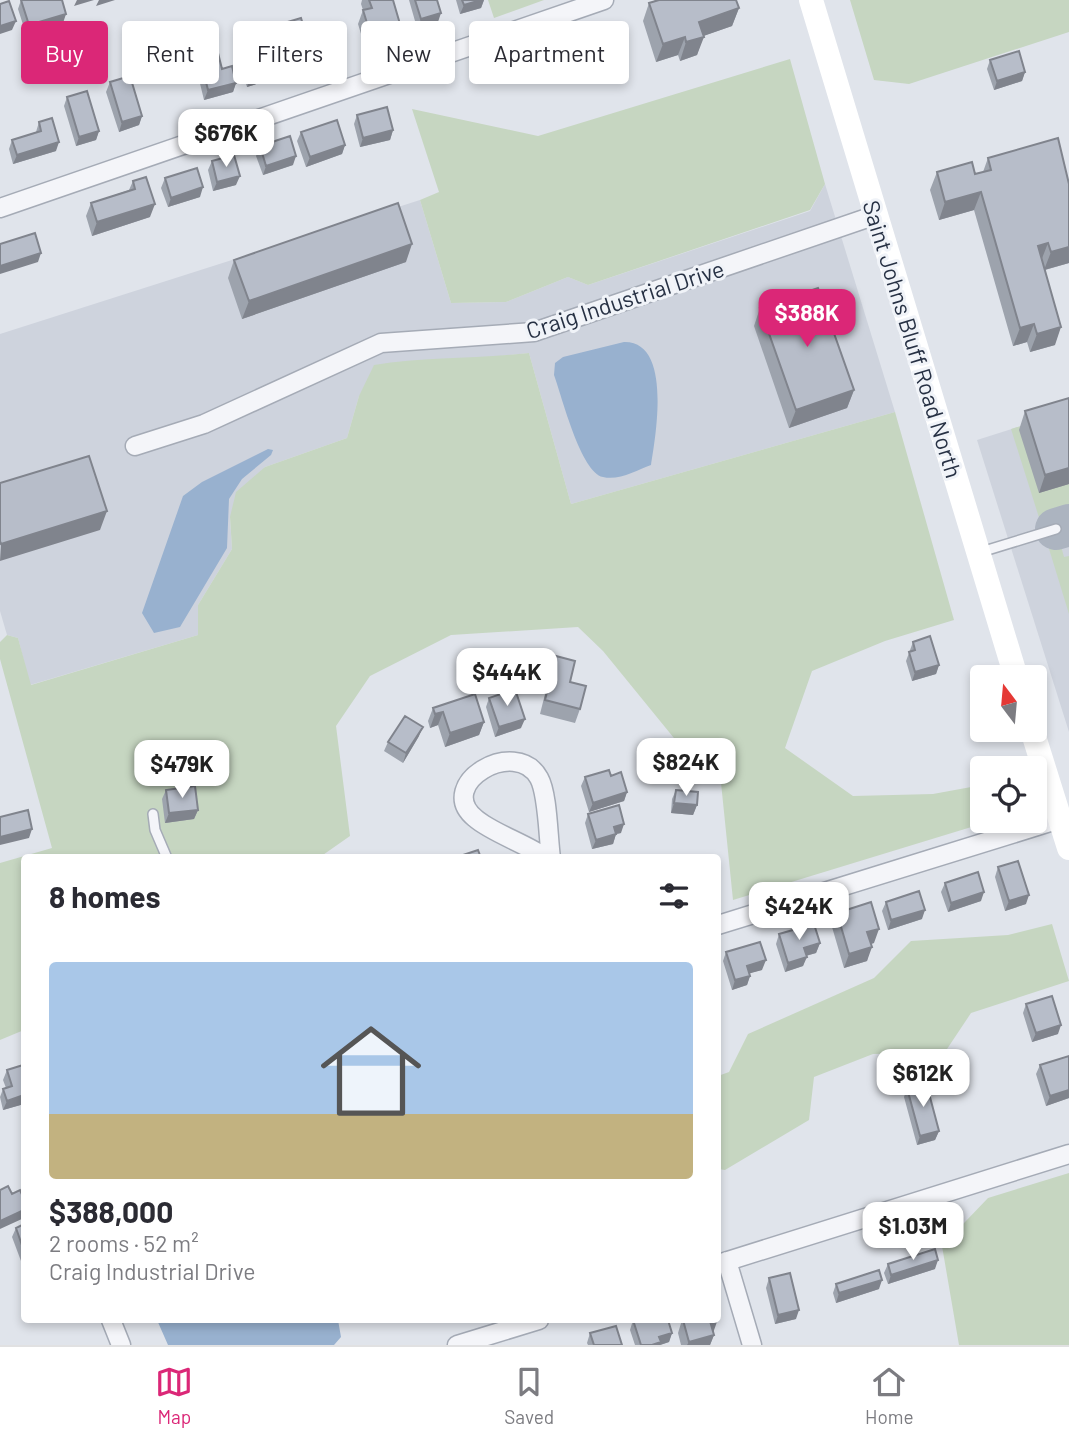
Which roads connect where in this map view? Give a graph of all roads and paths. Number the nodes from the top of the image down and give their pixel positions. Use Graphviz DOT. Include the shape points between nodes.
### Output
graph roads {
  1 [pos="604,0"];
  2 [pos="811,0"];
  3 [pos="0,208"];
  4 [pos="876,215"];
  5 [pos="135,446"];
  6 [pos="1056,529"];
  7 [pos="977,553"];
  8 [pos="1012,665"];
  9 [pos="1036,742"];
  10 [pos="153,814"];
  11 [pos="1060,819"];
  12 [pos="1069,848"];
  13 [pos="165,854"];
  14 [pos="539,854"];
  15 [pos="550,854"];
  16 [pos="721,924"];
  17 [pos="1069,1154"];
  18 [pos="722,1263"];
  19 [pos="112,1323"];
  20 [pos="533,1323"];
  21 [pos="509,1337"];
  22 [pos="121,1345"];
  23 [pos="457,1345"];
  24 [pos="752,1345"];
  1 -- 3 [label="street"];
  2 -- 4 [label="main road, Saint Johns Bluff Road North"];
  4 -- 5 [label="street, Craig Industrial Drive" via="534,332 381,343 204,424"];
  4 -- 7 [label="main road, Saint Johns Bluff Road North"];
  6 -- 7 [label="lane"];
  7 -- 8 [label="main road, Saint Johns Bluff Road North"];
  9 -- 11 [label="main road"];
  10 -- 13 [label="lane"];
  11 -- 12 [label="main road"];
  11 -- 16 [label="street"];
  14 -- 15 [label="street" via="475,818 467,807 468,779 479,770 519,762 532,767 541,781"];
  17 -- 18 [label="street"];
  18 -- 24 [label="street"];
  19 -- 22 [label="street"];
  20 -- 21 [label="street"];
  21 -- 23 [label="street"];
}
